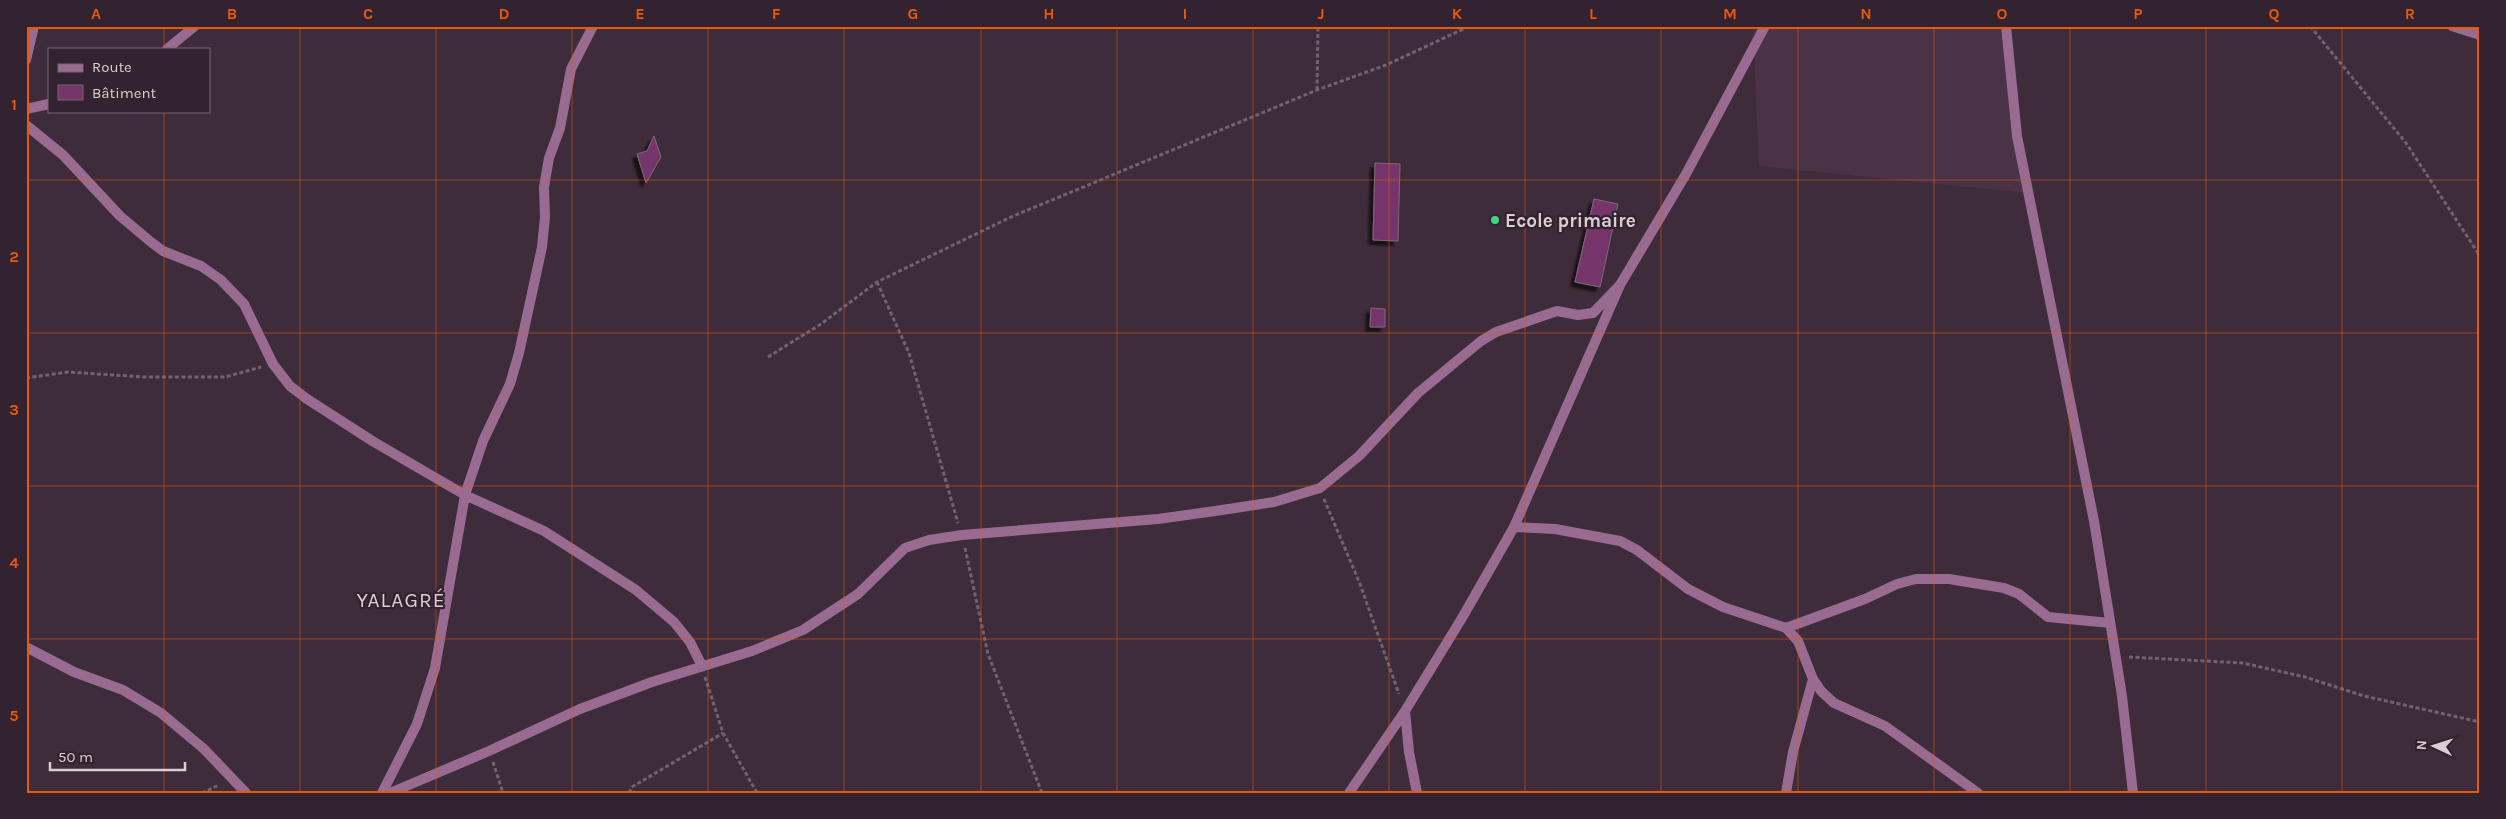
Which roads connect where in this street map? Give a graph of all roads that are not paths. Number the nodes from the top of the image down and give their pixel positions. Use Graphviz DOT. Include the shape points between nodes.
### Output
graph roads {
  1 [pos="34,26"];
  2 [pos="195,26"];
  3 [pos="593,26"];
  4 [pos="1765,26"];
  5 [pos="2006,26"];
  6 [pos="2452,26"];
  7 [pos="2476,31"];
  8 [pos="168,48"];
  9 [pos="26,60"];
  10 [pos="48,104"];
  11 [pos="26,109"];
  12 [pos="26,125"];
  13 [pos="1620,285"];
  14 [pos="465,494"];
  15 [pos="1514,527"];
  16 [pos="2110,623"];
  17 [pos="1786,628"];
  18 [pos="26,647"];
  19 [pos="702,666"];
  20 [pos="1812,679"];
  21 [pos="1405,711"];
  22 [pos="246,793"];
  23 [pos="382,793"];
  24 [pos="390,793"];
  25 [pos="1349,793"];
  26 [pos="1417,793"];
  27 [pos="1786,793"];
  28 [pos="1978,793"];
  29 [pos="2133,793"];
  1 -- 9 [label="street"];
  2 -- 8 [label="street"];
  3 -- 14 [label="street" via="571,69 560,128 549,158 544,186 542,247 519,353 510,384 482,441"];
  4 -- 13 [label="street" via="1686,174"];
  5 -- 16 [label="street" via="2017,136 2094,521"];
  6 -- 7 [label="street"];
  10 -- 11 [label="street"];
  12 -- 14 [label="street" via="63,155 120,216 151,242 163,251 202,266 221,280 244,304 273,364 290,386"];
  13 -- 15 [label="street"];
  13 -- 19 [label="street" via="1594,313 1578,315 1557,311 1496,332 1480,341 1418,393 1358,456 1320,488 1274,502 1158,519 929,540 905,548 858,594 803,630 752,651"];
  14 -- 19 [label="street" via="544,531 636,590 674,622 690,642"];
  14 -- 23 [label="street" via="435,668 417,724"];
  15 -- 17 [label="street" via="1556,528 1620,541 1638,550 1688,589 1723,607"];
  15 -- 21 [label="street"];
  16 -- 17 [label="street" via="2048,617 2019,594 2004,588 1949,579 1916,579"];
  16 -- 29 [label="street"];
  17 -- 20 [label="street" via="1798,641"];
  18 -- 22 [label="street" via="74,672 123,690 161,713 204,749"];
  19 -- 24 [label="street" via="580,709"];
  20 -- 27 [label="street"];
  20 -- 28 [label="street" via="1834,702 1885,726"];
  21 -- 25 [label="street"];
  21 -- 26 [label="street" via="1408,752"];
}
